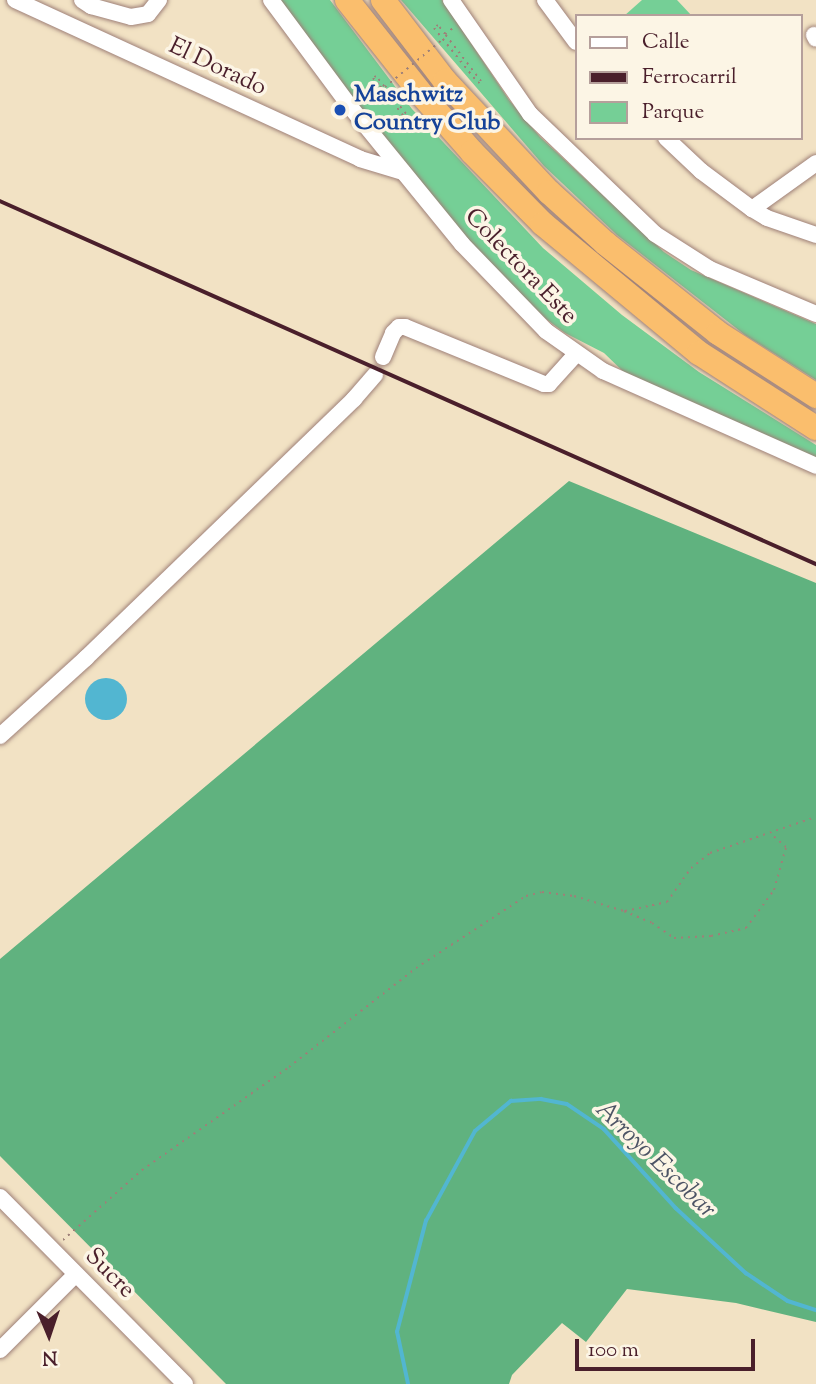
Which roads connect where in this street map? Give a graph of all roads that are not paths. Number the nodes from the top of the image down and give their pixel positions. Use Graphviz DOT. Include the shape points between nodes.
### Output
graph roads {
  1 [pos="15,0"];
  2 [pos="82,0"];
  3 [pos="159,0"];
  4 [pos="271,0"];
  5 [pos="347,0"];
  6 [pos="383,0"];
  7 [pos="545,0"];
  8 [pos="454,4"];
  9 [pos="574,39"];
  10 [pos="668,140"];
  11 [pos="816,163"];
  12 [pos="403,172"];
  13 [pos="752,209"];
  14 [pos="816,235"];
  15 [pos="816,314"];
  16 [pos="576,354"];
  17 [pos="383,357"];
  18 [pos="375,375"];
  19 [pos="816,396"];
  20 [pos="816,428"];
  21 [pos="816,466"];
  22 [pos="0,736"];
  23 [pos="0,1197"];
  24 [pos="76,1274"];
  25 [pos="0,1350"];
  26 [pos="186,1384"];
  1 -- 12 [label="street, El Dorado" via="360,159"];
  2 -- 3 [label="street" via="131,17 148,14"];
  4 -- 12 [label="street, Colectora Este"];
  5 -- 20 [label="highway" via="431,105 543,224 699,353"];
  6 -- 19 [label="highway" via="445,81 558,201 718,333"];
  7 -- 9 [label="street"];
  8 -- 15 [label="street" via="530,114 655,234 710,269"];
  10 -- 13 [label="street"];
  11 -- 13 [label="street"];
  12 -- 16 [label="street, Colectora Este" via="522,308"];
  13 -- 14 [label="street"];
  16 -- 17 [label="street" via="550,384 544,384 405,327 393,333"];
  16 -- 21 [label="street, Colectora Este" via="633,386"];
  18 -- 22 [label="street"];
  23 -- 24 [label="street, Sucre"];
  24 -- 25 [label="street"];
  24 -- 26 [label="street, Sucre"];
}
